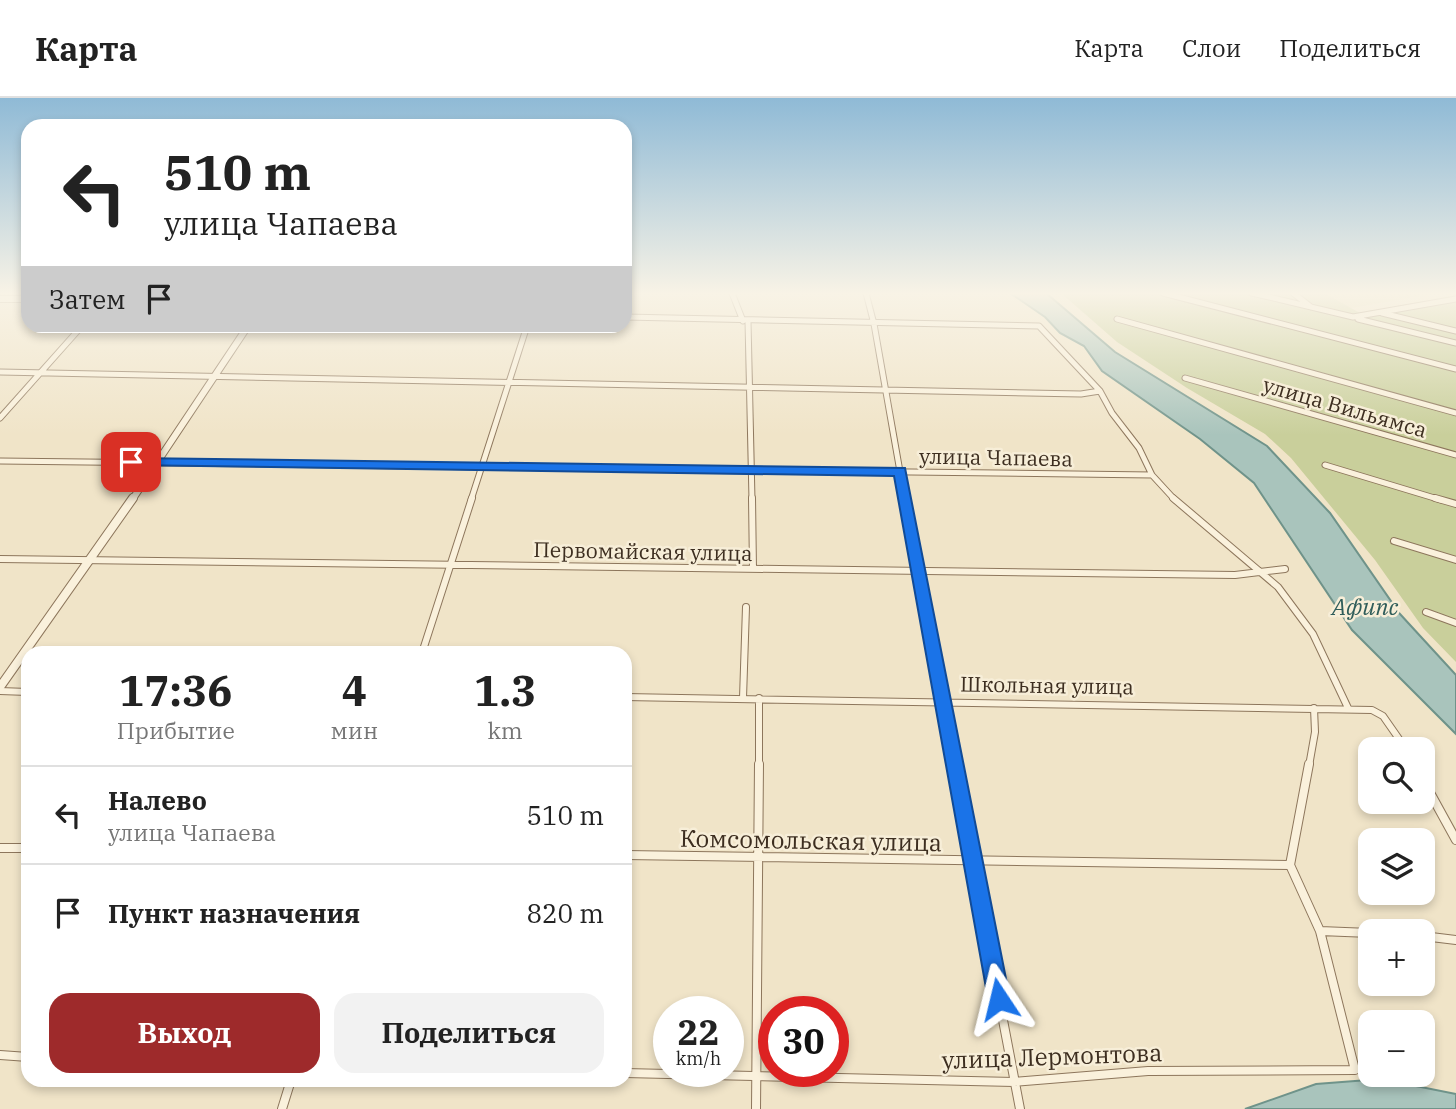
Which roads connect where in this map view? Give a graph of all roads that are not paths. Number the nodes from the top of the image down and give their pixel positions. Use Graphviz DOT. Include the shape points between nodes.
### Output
graph roads {
  1 [pos="69,340"];
  2 [pos="239,340"];
  3 [pos="522,340"];
  4 [pos="747,340"];
  5 [pos="877,340"];
  6 [pos="1052,340"];
  7 [pos="1193,340"];
  8 [pos="1345,340"];
  9 [pos="1456,369"];
  10 [pos="0,372"];
  11 [pos="40,373"];
  12 [pos="217,376"];
  13 [pos="1185,378"];
  14 [pos="509,382"];
  15 [pos="748,387"];
  16 [pos="886,391"];
  17 [pos="1100,391"];
  18 [pos="1456,413"];
  19 [pos="0,418"];
  20 [pos="1456,455"];
  21 [pos="0,461"];
  22 [pos="157,462"];
  23 [pos="1325,465"];
  24 [pos="482,467"];
  25 [pos="750,470"];
  26 [pos="900,471"];
  27 [pos="1152,475"];
  28 [pos="1456,504"];
  29 [pos="1394,541"];
  30 [pos="0,559"];
  31 [pos="92,559"];
  32 [pos="1456,560"];
  33 [pos="451,565"];
  34 [pos="752,569"];
  35 [pos="1285,569"];
  36 [pos="917,571"];
  37 [pos="1261,573"];
  38 [pos="746,607"];
  39 [pos="1426,612"];
  40 [pos="1456,623"];
  41 [pos="30,646"];
  42 [pos="424,646"];
  43 [pos="21,659"];
  44 [pos="0,689"];
  45 [pos="21,691"];
  46 [pos="632,697"];
  47 [pos="743,698"];
  48 [pos="758,698"];
  49 [pos="941,700"];
  50 [pos="1314,708"];
  51 [pos="1348,708"];
  52 [pos="1398,737"];
  53 [pos="1435,802"];
  54 [pos="1456,840"];
  55 [pos="0,848"];
  56 [pos="21,848"];
  57 [pos="632,855"];
  58 [pos="756,859"];
  59 [pos="974,861"];
  60 [pos="1290,865"];
  61 [pos="1320,930"];
  62 [pos="1358,932"];
  63 [pos="1435,937"];
  64 [pos="1456,940"];
  65 [pos="0,1055"];
  66 [pos="21,1056"];
  67 [pos="632,1073"];
  68 [pos="755,1076"];
  69 [pos="1014,1082"];
  70 [pos="289,1087"];
  71 [pos="282,1109"];
  72 [pos="756,1109"];
  73 [pos="1020,1109"];
  1 -- 11 [label="street"];
  2 -- 12 [label="street"];
  3 -- 14 [label="street"];
  4 -- 15 [label="street"];
  5 -- 16 [label="street"];
  6 -- 17 [label="street"];
  7 -- 18 [label="street"];
  8 -- 9 [label="street"];
  10 -- 11 [label="street"];
  11 -- 12 [label="street"];
  11 -- 19 [label="street"];
  12 -- 14 [label="street"];
  12 -- 22 [label="street"];
  13 -- 20 [label="street, улица Вильямса"];
  14 -- 15 [label="street"];
  14 -- 24 [label="street"];
  15 -- 16 [label="street"];
  15 -- 25 [label="street"];
  16 -- 17 [label="street"];
  16 -- 26 [label="street"];
  17 -- 27 [label="street"];
  21 -- 22 [label="street, улица Чапаева"];
  22 -- 24 [label="street, улица Чапаева"];
  22 -- 31 [label="street"];
  23 -- 28 [label="street"];
  24 -- 25 [label="street, улица Чапаева"];
  24 -- 33 [label="street"];
  25 -- 26 [label="street, улица Чапаева"];
  25 -- 34 [label="street"];
  26 -- 27 [label="street, улица Чапаева"];
  26 -- 36 [label="street"];
  27 -- 37 [label="street"];
  29 -- 32 [label="street"];
  30 -- 31 [label="street, Первомайская улица"];
  31 -- 33 [label="street, Первомайская улица"];
  31 -- 41 [label="street"];
  33 -- 34 [label="street, Первомайская улица"];
  33 -- 42 [label="street"];
  34 -- 36 [label="street, Первомайская улица"];
  35 -- 37 [label="street, Первомайская улица"];
  36 -- 37 [label="street, Первомайская улица"];
  36 -- 49 [label="street"];
  37 -- 51 [label="street" via="1279,587 1313,634"];
  38 -- 47 [label="street"];
  39 -- 40 [label="street"];
  43 -- 44 [label="street"];
  44 -- 45 [label="street"];
  46 -- 47 [label="street, Школьная улица"];
  47 -- 48 [label="street, Школьная улица"];
  48 -- 49 [label="street, Школьная улица"];
  48 -- 58 [label="street"];
  49 -- 50 [label="street, Школьная улица"];
  49 -- 59 [label="street"];
  50 -- 51 [label="street, Школьная улица"];
  50 -- 60 [label="street" via="1315,732"];
  51 -- 52 [label="street, Школьная улица" via="1383,716"];
  53 -- 54 [label="street"];
  55 -- 56 [label="street"];
  57 -- 58 [label="street, Комсомольская улица"];
  58 -- 59 [label="street, Комсомольская улица"];
  58 -- 68 [label="street"];
  59 -- 60 [label="street, Комсомольская улица"];
  59 -- 69 [label="street"];
  60 -- 61 [label="street"];
  61 -- 62 [label="street"];
  61 -- 69 [label="street, улица Лермонтова" via="1354,1070 1148,1071"];
  63 -- 64 [label="street"];
  65 -- 66 [label="street"];
  67 -- 68 [label="street, улица Лермонтова"];
  68 -- 69 [label="street, улица Лермонтова"];
  68 -- 72 [label="street"];
  69 -- 73 [label="street"];
  70 -- 71 [label="street"];
}
